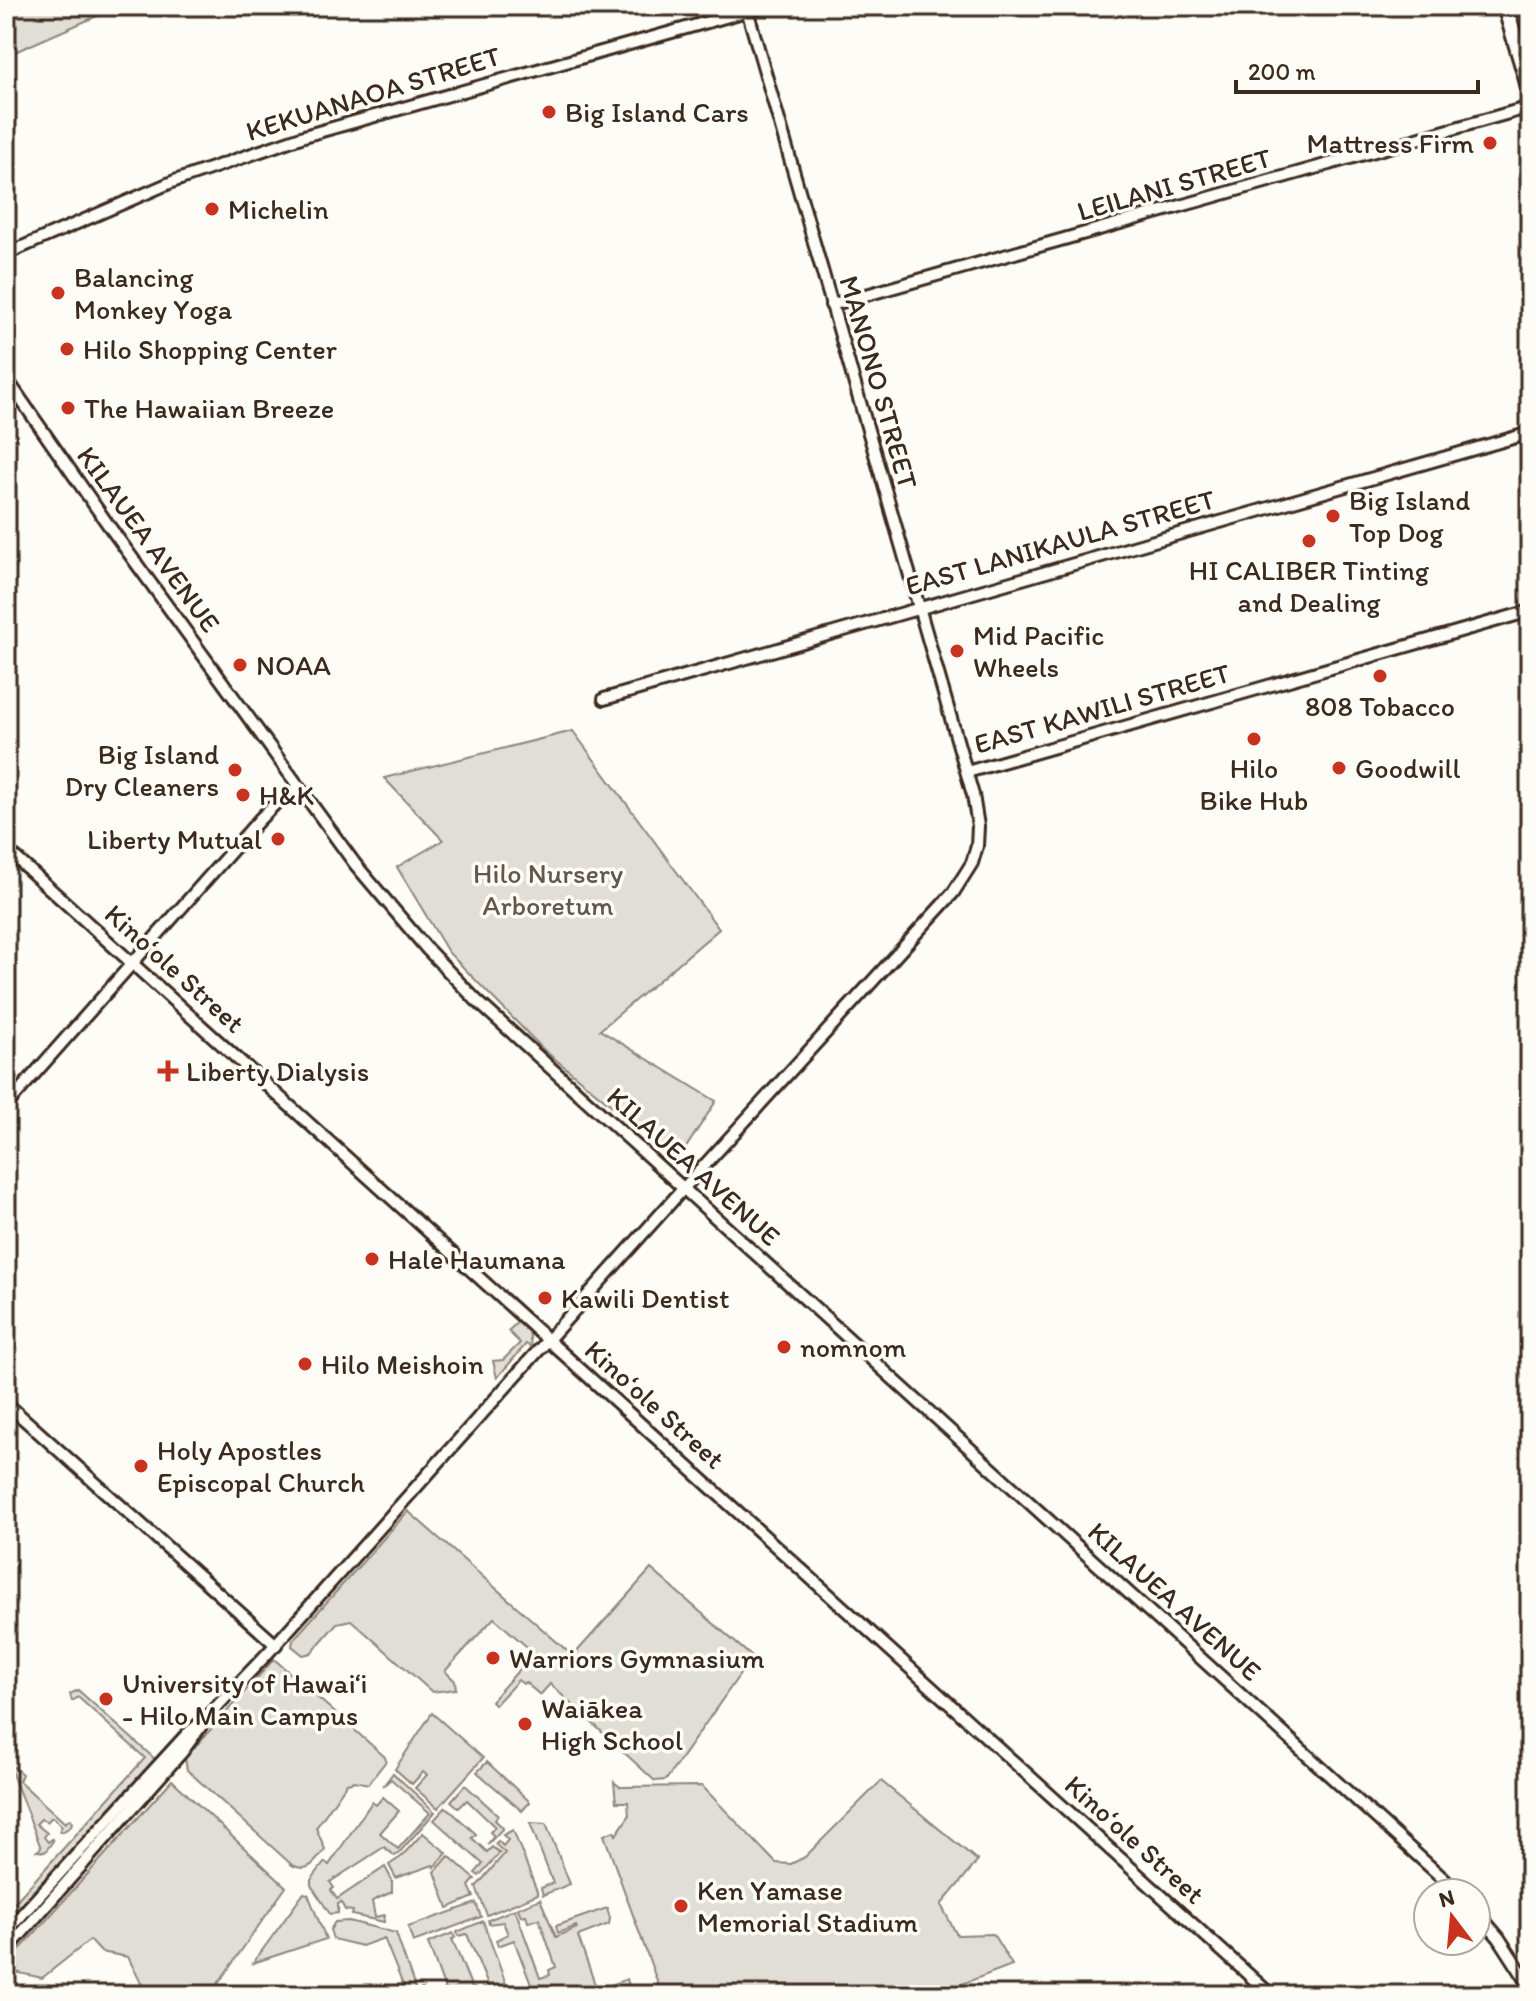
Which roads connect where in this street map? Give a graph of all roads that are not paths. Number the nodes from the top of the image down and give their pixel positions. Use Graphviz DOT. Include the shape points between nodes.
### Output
graph roads {
  1 [pos="764,6"];
  2 [pos="1505,6"];
  3 [pos="747,8"];
  4 [pos="1530,90"];
  5 [pos="1530,107"];
  6 [pos="6,254"];
  7 [pos="831,305"];
  8 [pos="6,378"];
  9 [pos="1530,433"];
  10 [pos="920,608"];
  11 [pos="1530,611"];
  12 [pos="604,699"];
  13 [pos="967,772"];
  14 [pos="299,787"];
  15 [pos="6,849"];
  16 [pos="133,964"];
  17 [pos="6,1106"];
  18 [pos="682,1190"];
  19 [pos="548,1341"];
  20 [pos="6,1403"];
  21 [pos="276,1645"];
  22 [pos="204,1720"];
  23 [pos="1441,1877"];
  24 [pos="1492,1930"];
  25 [pos="6,1932"];
  26 [pos="6,1951"];
  27 [pos="1530,1986"];
  28 [pos="1271,1995"];
  1 -- 3 [label="street, KEKUANAOA STREET"];
  2 -- 4 [label="highway"];
  3 -- 6 [label="street, KEKUANAOA STREET" via="304,136 172,182"];
  3 -- 7 [label="street, MANONO STREET"];
  5 -- 7 [label="street, LEILANI STREET"];
  7 -- 10 [label="street, MANONO STREET"];
  8 -- 14 [label="street, KILAUEA AVENUE"];
  9 -- 10 [label="street, EAST LANIKAULA STREET"];
  10 -- 12 [label="street, EAST LANIKAULA STREET"];
  10 -- 13 [label="street, MANONO STREET"];
  11 -- 13 [label="street, EAST KAWILI STREET"];
  13 -- 18 [label="street, EAST KAWILI STREET" via="978,836 972,863 959,884"];
  14 -- 16 [label="street" via="259,820"];
  14 -- 18 [label="street, KILAUEA AVENUE" via="427,949"];
  15 -- 16 [label="street, Kinoʻole Street"];
  16 -- 17 [label="street"];
  16 -- 19 [label="street, Kinoʻole Street"];
  18 -- 19 [label="street, EAST KAWILI STREET"];
  18 -- 23 [label="street, KILAUEA AVENUE"];
  19 -- 21 [label="street, EAST KAWILI STREET"];
  19 -- 28 [label="street, Kinoʻole Street"];
  20 -- 21 [label="street"];
  21 -- 22 [label="street, EAST KAWILI STREET"];
  22 -- 25 [label="street"];
  22 -- 26 [label="street" via="182,1752"];
  24 -- 27 [label="street"];
}
